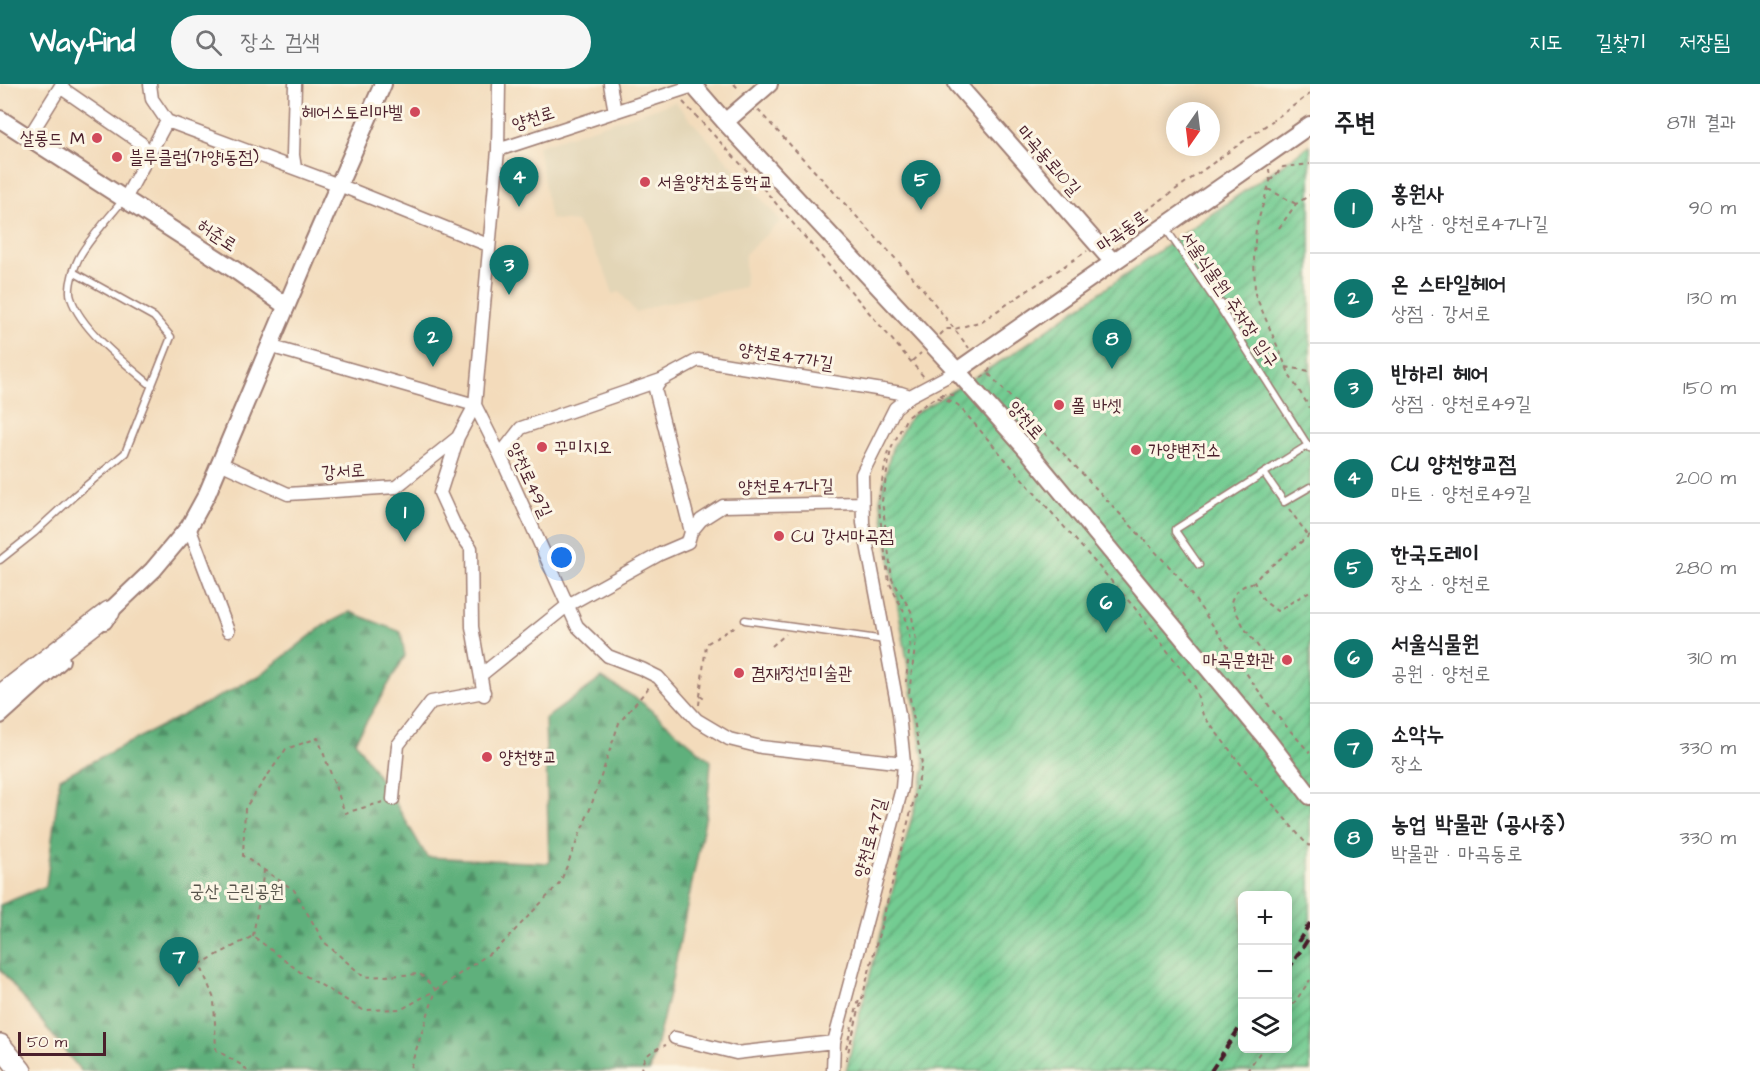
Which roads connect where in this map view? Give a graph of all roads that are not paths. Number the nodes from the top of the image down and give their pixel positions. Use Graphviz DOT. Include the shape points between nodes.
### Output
graph roads {
  1 [pos="150,84"];
  2 [pos="295,84"];
  3 [pos="383,84"];
  4 [pos="499,84"];
  5 [pos="610,84"];
  6 [pos="769,84"];
  7 [pos="957,84"];
  8 [pos="61,85"];
  9 [pos="692,85"];
  10 [pos="615,112"];
  11 [pos="0,119"];
  12 [pos="167,121"];
  13 [pos="725,122"];
  14 [pos="1310,125"];
  15 [pos="29,137"];
  16 [pos="498,150"];
  17 [pos="149,153"];
  18 [pos="295,168"];
  19 [pos="339,185"];
  20 [pos="124,199"];
  21 [pos="1164,226"];
  22 [pos="488,245"];
  23 [pos="1112,261"];
  24 [pos="73,272"];
  25 [pos="1217,303"];
  26 [pos="286,306"];
  27 [pos="1250,323"];
  28 [pos="269,346"];
  29 [pos="957,370"];
  30 [pos="661,380"];
  31 [pos="152,386"];
  32 [pos="910,396"];
  33 [pos="475,405"];
  34 [pos="458,437"];
  35 [pos="1309,447"];
  36 [pos="500,455"];
  37 [pos="220,463"];
  38 [pos="1264,473"];
  39 [pos="1310,487"];
  40 [pos="862,502"];
  41 [pos="189,527"];
  42 [pos="691,532"];
  43 [pos="0,560"];
  44 [pos="1199,565"];
  45 [pos="568,605"];
  46 [pos="109,612"];
  47 [pos="746,620"];
  48 [pos="228,631"];
  49 [pos="885,640"];
  50 [pos="481,675"];
  51 [pos="0,687"];
  52 [pos="0,696"];
  53 [pos="0,715"];
  54 [pos="904,763"];
  55 [pos="1310,796"];
  56 [pos="393,799"];
  57 [pos="675,1038"];
  58 [pos="834,1042"];
  59 [pos="0,1045"];
  60 [pos="21,1071"];
  61 [pos="833,1071"];
  1 -- 12 [label="street" via="152,99"];
  2 -- 18 [label="street"];
  3 -- 19 [label="main road"];
  4 -- 16 [label="street"];
  5 -- 10 [label="street"];
  6 -- 13 [label="main road"];
  7 -- 23 [label="main road, 마곡동로10길"];
  8 -- 15 [label="street"];
  8 -- 17 [label="street" via="141,142"];
  9 -- 10 [label="street, 양천로"];
  9 -- 13 [label="main road, 양천로"];
  10 -- 16 [label="street, 양천로"];
  11 -- 15 [label="main road, 허준로"];
  12 -- 17 [label="street"];
  12 -- 18 [label="street"];
  13 -- 29 [label="main road, 양천로"];
  14 -- 21 [label="main road, 마곡동로"];
  15 -- 20 [label="main road, 허준로"];
  16 -- 22 [label="street"];
  17 -- 20 [label="street"];
  18 -- 19 [label="street"];
  19 -- 22 [label="street"];
  19 -- 26 [label="main road"];
  20 -- 24 [label="lane" via="81,253"];
  20 -- 26 [label="main road, 허준로"];
  21 -- 23 [label="main road, 마곡동로"];
  21 -- 25 [label="lane, 서울식물원 주차장 입구"];
  22 -- 33 [label="street"];
  23 -- 29 [label="main road, 마곡동로"];
  24 -- 31 [label="lane" via="70,297 79,315 107,349"];
  24 -- 31 [label="lane" via="154,317 171,337"];
  25 -- 27 [label="lane" via="1238,309"];
  25 -- 35 [label="lane, 서울식물원 주차장 입구"];
  26 -- 28 [label="main road"];
  28 -- 33 [label="street"];
  28 -- 37 [label="main road"];
  29 -- 32 [label="street, 양천로47길" via="934,390"];
  29 -- 55 [label="main road, 양천로" via="1043,469"];
  30 -- 32 [label="street, 양천로47가길" via="698,360"];
  30 -- 36 [label="street, 양천로47가길" via="521,428"];
  30 -- 42 [label="street" via="655,389"];
  31 -- 43 [label="lane" via="124,453"];
  32 -- 40 [label="street, 양천로47길" via="895,408 862,474"];
  33 -- 34 [label="street"];
  33 -- 36 [label="street, 양천로49길"];
  34 -- 37 [label="street, 강서로" via="396,487 288,494"];
  34 -- 50 [label="street" via="440,493 456,528 471,548 472,627"];
  35 -- 38 [label="lane"];
  36 -- 45 [label="street, 양천로49길"];
  37 -- 41 [label="main road"];
  38 -- 39 [label="lane" via="1284,502"];
  38 -- 44 [label="lane" via="1176,529"];
  40 -- 42 [label="street, 양천로47나길" via="723,506"];
  40 -- 49 [label="street, 양천로47길"];
  41 -- 46 [label="main road" via="153,570"];
  41 -- 48 [label="street"];
  42 -- 45 [label="street, 양천로47나길" via="688,542"];
  45 -- 50 [label="street, 양천로47나길"];
  45 -- 54 [label="street, 양천로49길" via="577,626 608,656 658,677 697,720 729,739 762,747"];
  46 -- 51 [label="main road" via="91,617"];
  46 -- 52 [label="highway"];
  46 -- 53 [label="main road" via="104,623"];
  47 -- 49 [label="lane"];
  49 -- 54 [label="street, 양천로47길"];
  50 -- 56 [label="street" via="484,693 431,702 398,745"];
  54 -- 58 [label="street, 양천로47길" via="902,788"];
  57 -- 58 [label="street" via="736,1053"];
  58 -- 61 [label="street, 양천로47길"];
  59 -- 60 [label="highway"];
}
